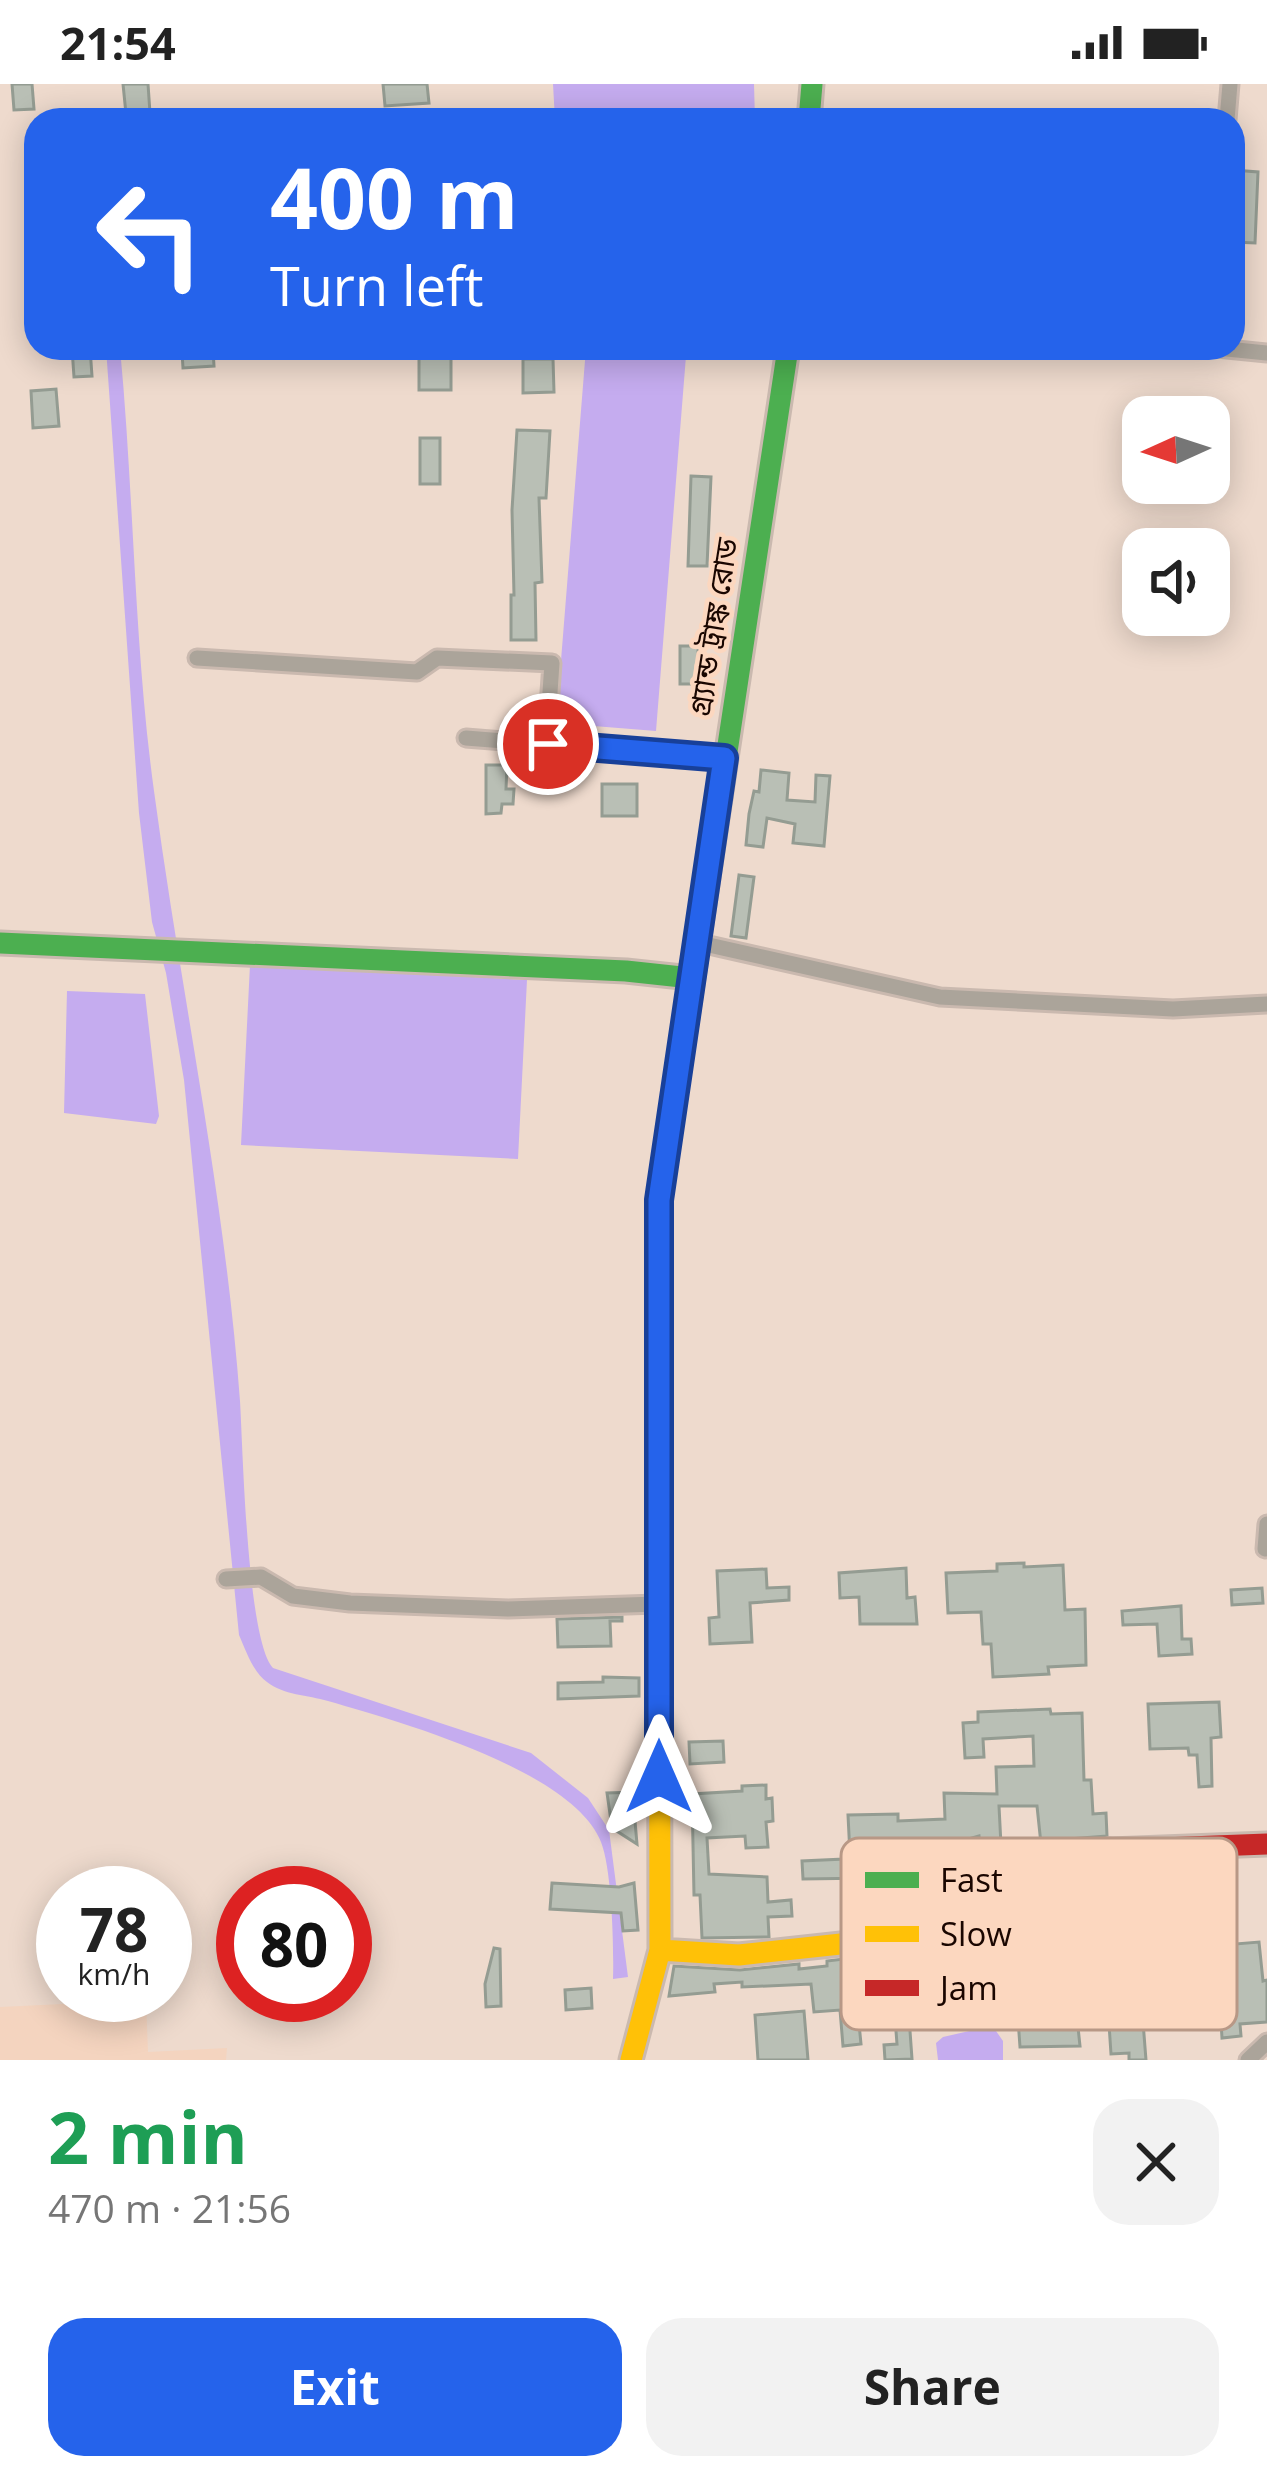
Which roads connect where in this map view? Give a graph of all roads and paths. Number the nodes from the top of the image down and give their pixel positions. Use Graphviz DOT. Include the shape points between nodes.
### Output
graph roads {
  1 [pos="786,360"];
  2 [pos="196,658"];
  3 [pos="466,738"];
  4 [pos="548,744"];
  5 [pos="724,758"];
  6 [pos="544,780"];
  7 [pos="0,943"];
  8 [pos="700,943"];
  9 [pos="691,978"];
  10 [pos="1267,1004"];
  11 [pos="1267,1524"];
  12 [pos="1265,1550"];
  13 [pos="226,1579"];
  14 [pos="658,1604"];
  15 [pos="1267,1844"];
  16 [pos="1237,1845"];
  17 [pos="841,1945"];
  18 [pos="660,1950"];
  19 [pos="1267,2042"];
  20 [pos="631,2060"];
  21 [pos="1248,2060"];
  1 -- 5 [label="main road, গ্র্যান্ড ট্রাঙ্ক রোড"];
  2 -- 4 [label="street" via="417,672 437,658 552,663"];
  3 -- 4 [label="street"];
  4 -- 5 [label="street"];
  4 -- 6 [label="street"];
  5 -- 8 [label="main road, গ্র্যান্ড ট্রাঙ্ক রোড"];
  7 -- 9 [label="main road"];
  8 -- 9 [label="main road, গ্র্যান্ড ট্রাঙ্ক রোড"];
  8 -- 10 [label="street" via="940,997 1173,1009"];
  9 -- 14 [label="main road, গ্র্যান্ড ট্রাঙ্ক রোড" via="659,1200"];
  11 -- 12 [label="street"];
  13 -- 14 [label="street" via="261,1576 293,1596 350,1603"];
  14 -- 18 [label="main road, গ্র্যান্ড ট্রাঙ্ক রোড"];
  15 -- 16 [label="main road"];
  17 -- 18 [label="main road" via="739,1955"];
  18 -- 20 [label="main road, গ্র্যান্ড ট্রাঙ্ক রোড"];
  19 -- 21 [label="street"];
}
